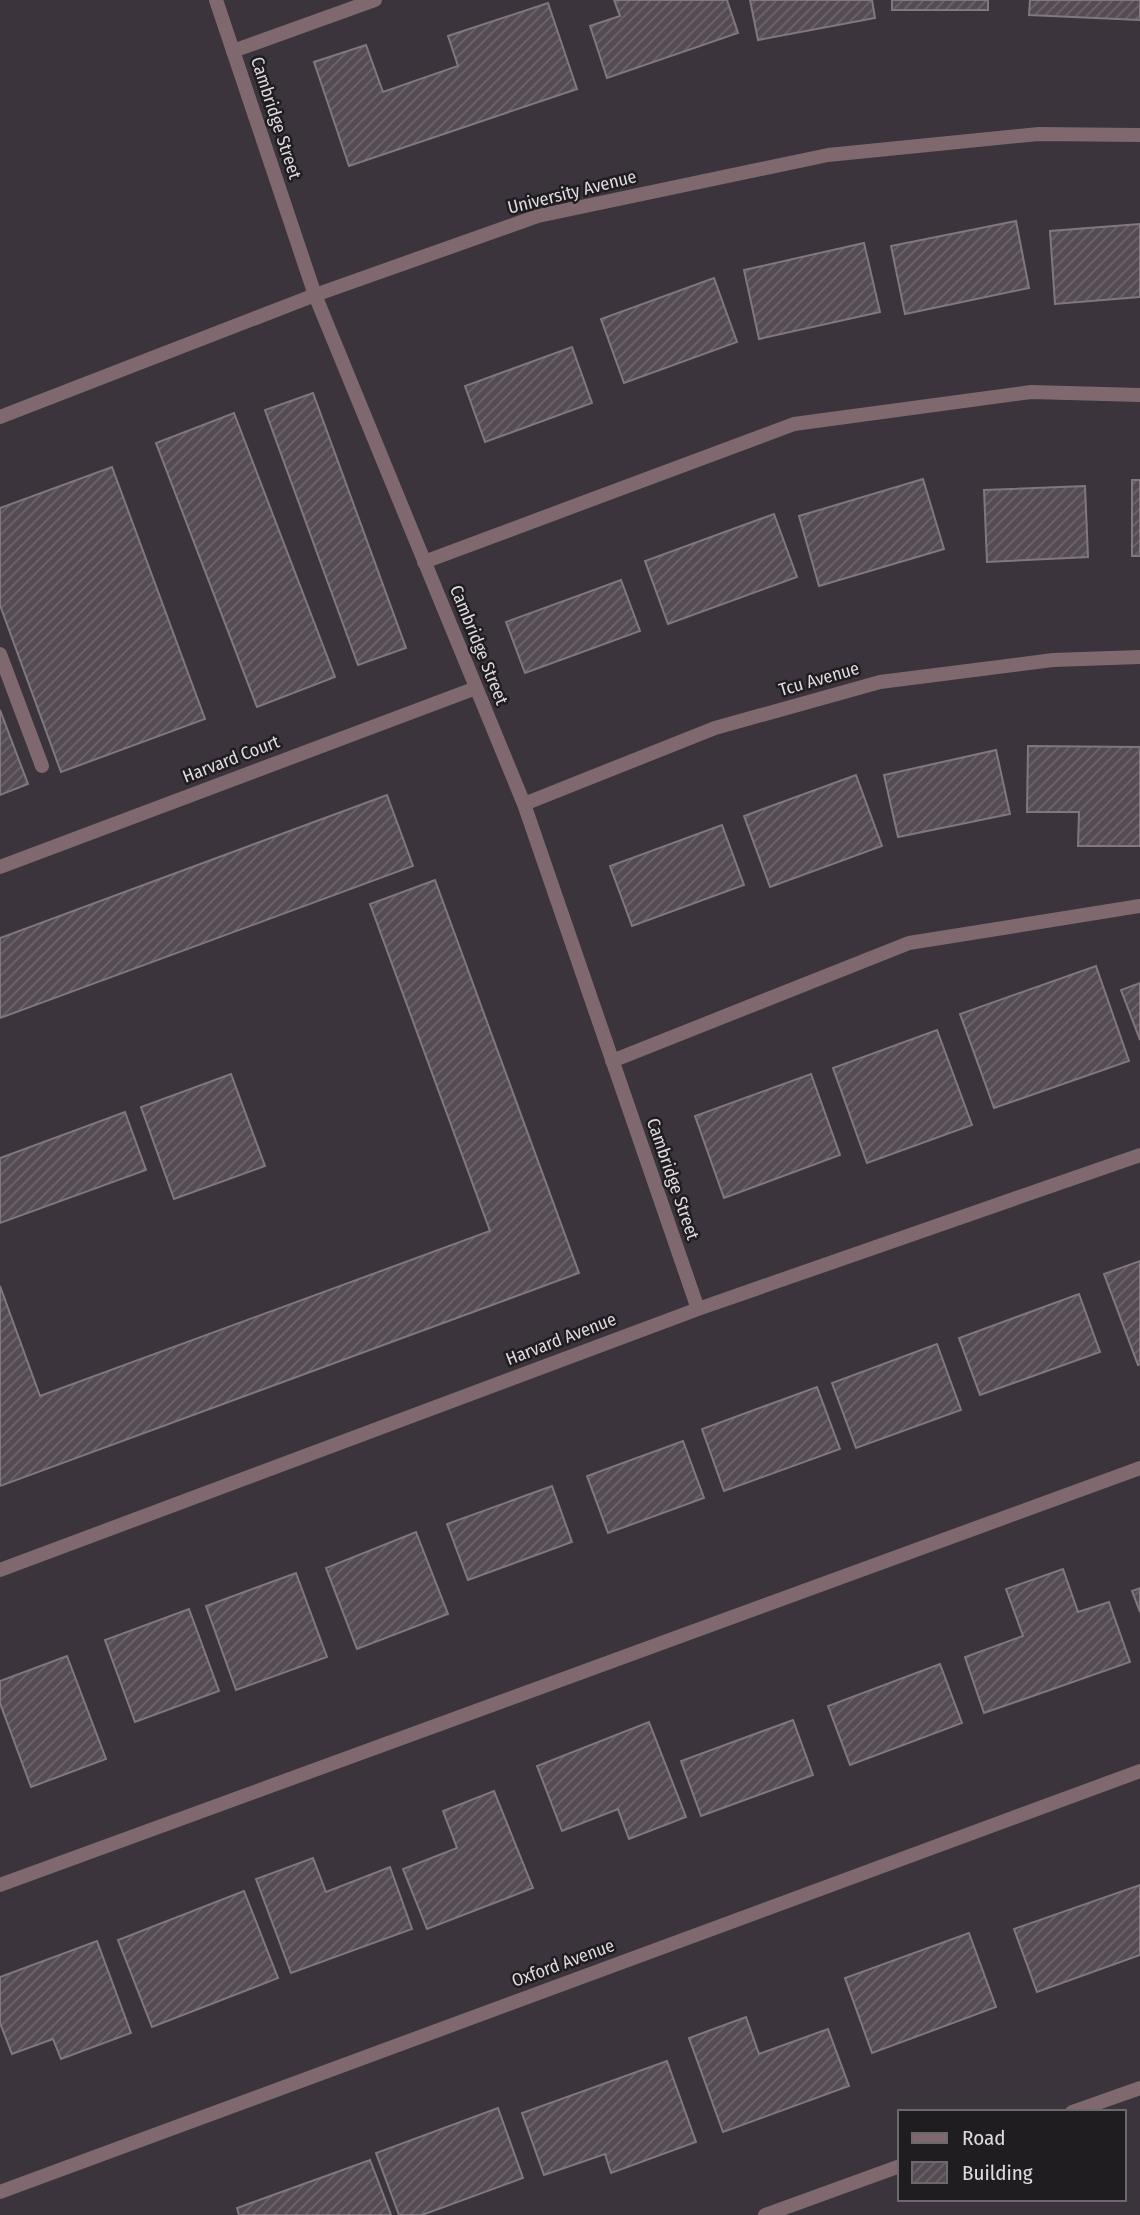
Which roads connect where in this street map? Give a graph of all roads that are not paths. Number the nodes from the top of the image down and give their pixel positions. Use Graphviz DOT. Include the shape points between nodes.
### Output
graph roads {
  1 [pos="216,0"];
  2 [pos="375,0"];
  3 [pos="233,51"];
  4 [pos="1140,135"];
  5 [pos="315,295"];
  6 [pos="1140,395"];
  7 [pos="0,417"];
  8 [pos="424,562"];
  9 [pos="0,654"];
  10 [pos="1140,657"];
  11 [pos="476,688"];
  12 [pos="42,766"];
  13 [pos="524,804"];
  14 [pos="0,867"];
  15 [pos="1140,906"];
  16 [pos="612,1061"];
  17 [pos="1140,1155"];
  18 [pos="698,1309"];
  19 [pos="1140,1468"];
  20 [pos="0,1570"];
  21 [pos="1140,1771"];
  22 [pos="0,1885"];
  23 [pos="1140,2088"];
  24 [pos="1078,2110"];
  25 [pos="898,2167"];
  26 [pos="0,2192"];
  27 [pos="765,2215"];
  1 -- 3 [label="street, Cambridge Street"];
  2 -- 3 [label="street"];
  3 -- 5 [label="street, Cambridge Street"];
  4 -- 5 [label="street, University Avenue" via="1038,134 828,155 538,216"];
  5 -- 7 [label="street, University Avenue"];
  5 -- 8 [label="street, Cambridge Street"];
  6 -- 8 [label="street" via="1031,392 794,424"];
  8 -- 11 [label="street, Cambridge Street"];
  9 -- 12 [label="street"];
  10 -- 13 [label="street, Tcu Avenue" via="1053,660 880,682 715,728"];
  11 -- 13 [label="street, Cambridge Street"];
  11 -- 14 [label="street, Harvard Court"];
  13 -- 16 [label="street, Cambridge Street"];
  15 -- 16 [label="street" via="909,943"];
  16 -- 18 [label="street, Cambridge Street"];
  17 -- 18 [label="street, Harvard Avenue"];
  18 -- 20 [label="street, Harvard Avenue"];
  19 -- 22 [label="street"];
  21 -- 26 [label="street, Oxford Avenue"];
  23 -- 24 [label="street"];
  25 -- 27 [label="street"];
}
